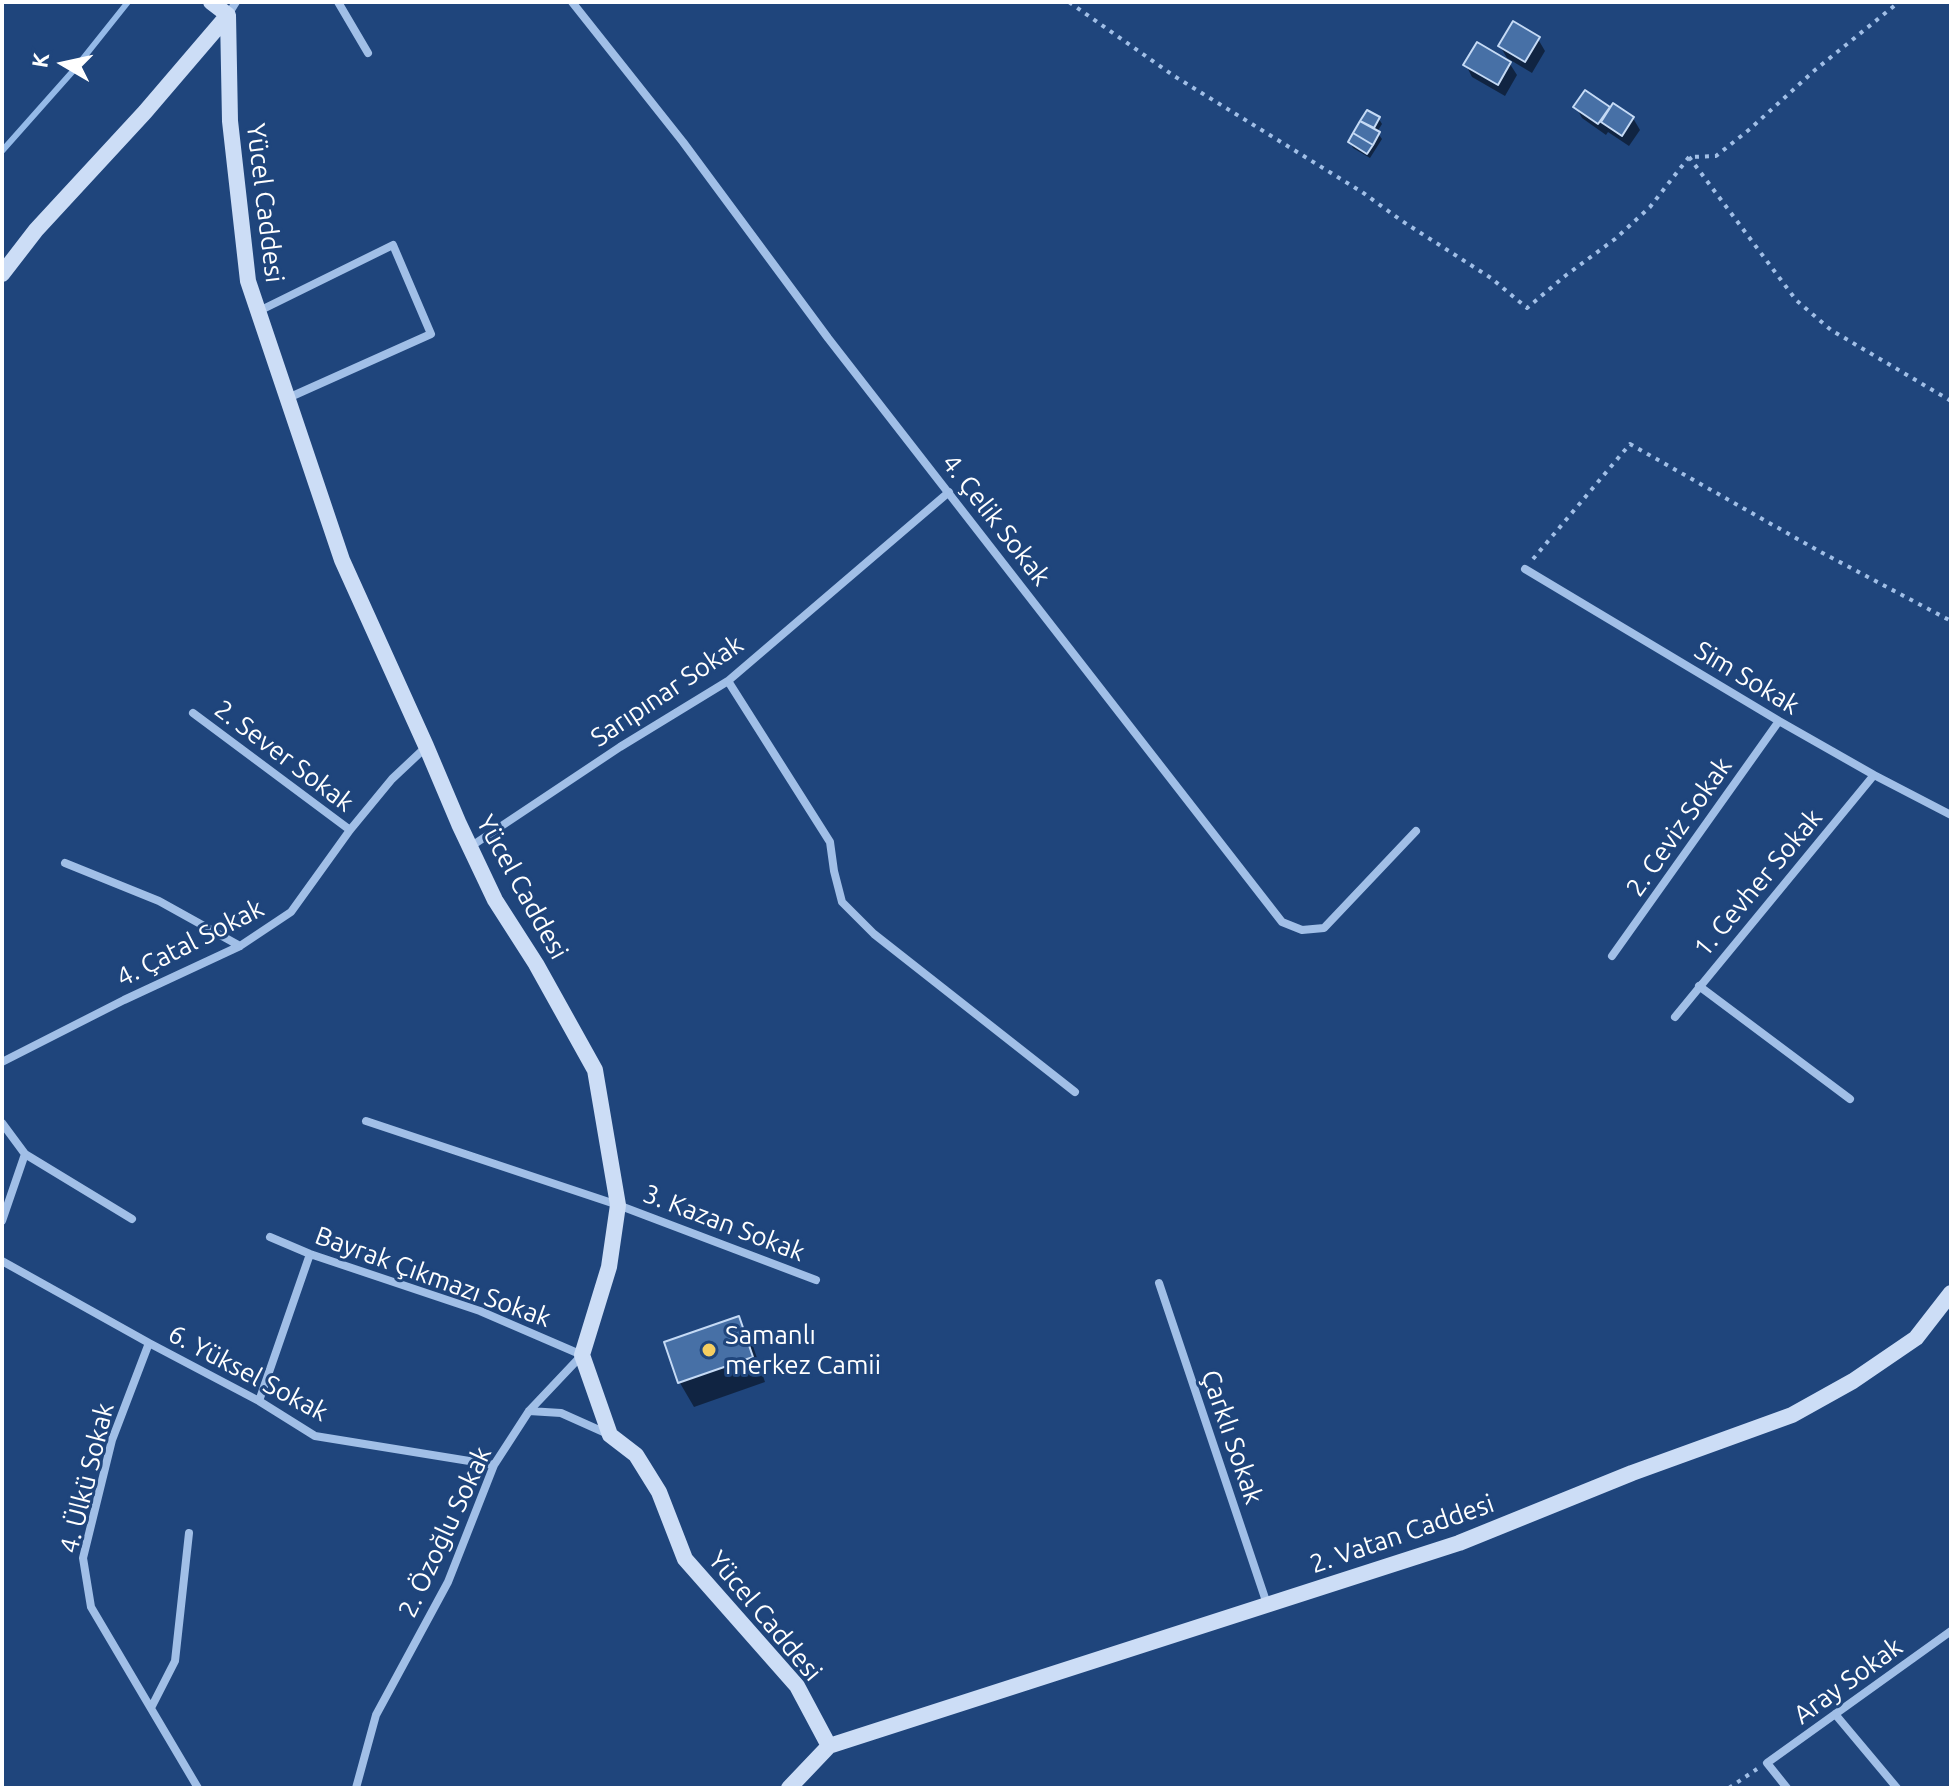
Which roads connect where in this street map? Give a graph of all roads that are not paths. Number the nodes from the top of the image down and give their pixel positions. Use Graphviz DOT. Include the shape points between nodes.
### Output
graph roads {
  1 [pos="211,2"];
  2 [pos="338,2"];
  3 [pos="572,2"];
  4 [pos="232,8"];
  5 [pos="368,53"];
  6 [pos="2,274"];
  7 [pos="258,311"];
  8 [pos="287,398"];
  9 [pos="949,492"];
  10 [pos="1525,569"];
  11 [pos="728,681"];
  12 [pos="193,713"];
  13 [pos="1779,721"];
  14 [pos="426,746"];
  15 [pos="1874,775"];
  16 [pos="1951,815"];
  17 [pos="350,830"];
  18 [pos="1416,831"];
  19 [pos="470,847"];
  20 [pos="65,863"];
  21 [pos="240,946"];
  22 [pos="1612,956"];
  23 [pos="1699,986"];
  24 [pos="1675,1017"];
  25 [pos="2,1062"];
  26 [pos="1075,1092"];
  27 [pos="1850,1099"];
  28 [pos="366,1121"];
  29 [pos="2,1123"];
  30 [pos="25,1154"];
  31 [pos="618,1205"];
  32 [pos="132,1219"];
  33 [pos="2,1221"];
  34 [pos="270,1237"];
  35 [pos="310,1254"];
  36 [pos="2,1261"];
  37 [pos="816,1280"];
  38 [pos="1159,1283"];
  39 [pos="1951,1293"];
  40 [pos="149,1343"];
  41 [pos="582,1355"];
  42 [pos="259,1401"];
  43 [pos="529,1411"];
  44 [pos="610,1435"];
  45 [pos="494,1465"];
  46 [pos="189,1533"];
  47 [pos="1267,1604"];
  48 [pos="1951,1631"];
  49 [pos="151,1708"];
  50 [pos="1835,1714"];
  51 [pos="829,1746"];
  52 [pos="198,1788"];
  53 [pos="356,1788"];
  54 [pos="789,1788"];
  55 [pos="1787,1788"];
  56 [pos="1897,1788"];
  1 -- 4 [label="main road"];
  2 -- 5 [label="street"];
  3 -- 9 [label="street, 4. Çelik Sokak"];
  4 -- 6 [label="main road"];
  4 -- 7 [label="main road, Yücel Caddesi" via="230,121 248,281"];
  7 -- 8 [label="main road, Yücel Caddesi"];
  7 -- 8 [label="street" via="393,245 431,334"];
  8 -- 14 [label="main road, Yücel Caddesi" via="342,560"];
  9 -- 11 [label="street, Sarıpınar Sokak"];
  9 -- 18 [label="street, 4. Çelik Sokak" via="1282,922 1302,930 1324,928"];
  10 -- 13 [label="street, Sim Sokak"];
  11 -- 19 [label="street, Sarıpınar Sokak"];
  11 -- 26 [label="street" via="830,842 842,902 874,934"];
  12 -- 17 [label="street, 2. Sever Sokak"];
  13 -- 15 [label="street, Sim Sokak"];
  13 -- 22 [label="street, 2. Ceviz Sokak"];
  14 -- 17 [label="street, 4. Çatal Sokak"];
  14 -- 19 [label="main road, Yücel Caddesi"];
  15 -- 16 [label="street, Sim Sokak"];
  15 -- 23 [label="street, 1. Cevher Sokak"];
  17 -- 21 [label="street, 4. Çatal Sokak" via="291,912"];
  19 -- 31 [label="main road, Yücel Caddesi" via="495,900 595,1070"];
  20 -- 21 [label="street" via="159,901"];
  21 -- 25 [label="street, 4. Çatal Sokak"];
  23 -- 24 [label="street, 1. Cevher Sokak"];
  23 -- 27 [label="street"];
  28 -- 31 [label="street, 3. Kazan Sokak"];
  29 -- 30 [label="street"];
  30 -- 32 [label="street"];
  30 -- 33 [label="street"];
  31 -- 37 [label="street, 3. Kazan Sokak"];
  31 -- 41 [label="main road, Yücel Caddesi" via="609,1267"];
  34 -- 35 [label="street, Bayrak Çıkmazı Sokak"];
  35 -- 41 [label="street, Bayrak Çıkmazı Sokak" via="480,1311"];
  35 -- 42 [label="street"];
  36 -- 40 [label="street, 6. Yüksel Sokak"];
  38 -- 47 [label="street, Çarklı Sokak"];
  39 -- 47 [label="main road, 2. Vatan Caddesi" via="1916,1338 1792,1415 1459,1543"];
  40 -- 42 [label="street, 6. Yüksel Sokak"];
  40 -- 49 [label="street, 4. Ülkü Sokak" via="112,1440 83,1558 91,1607"];
  41 -- 43 [label="street, 2. Özoğlu Sokak"];
  41 -- 44 [label="main road, Yücel Caddesi"];
  42 -- 45 [label="street, 6. Yüksel Sokak" via="315,1436"];
  43 -- 44 [label="street" via="561,1413"];
  43 -- 45 [label="street, 2. Özoğlu Sokak"];
  44 -- 51 [label="main road, Yücel Caddesi" via="636,1455 659,1492 685,1559 797,1686"];
  45 -- 53 [label="street, 2. Özoğlu Sokak" via="448,1582 376,1715"];
  46 -- 49 [label="street" via="175,1661"];
  47 -- 51 [label="main road, 2. Vatan Caddesi"];
  48 -- 50 [label="street, Aray Sokak"];
  49 -- 52 [label="street, 4. Ülkü Sokak"];
  50 -- 55 [label="street, Aray Sokak" via="1767,1763"];
  50 -- 56 [label="street"];
  51 -- 54 [label="main road"];
}
